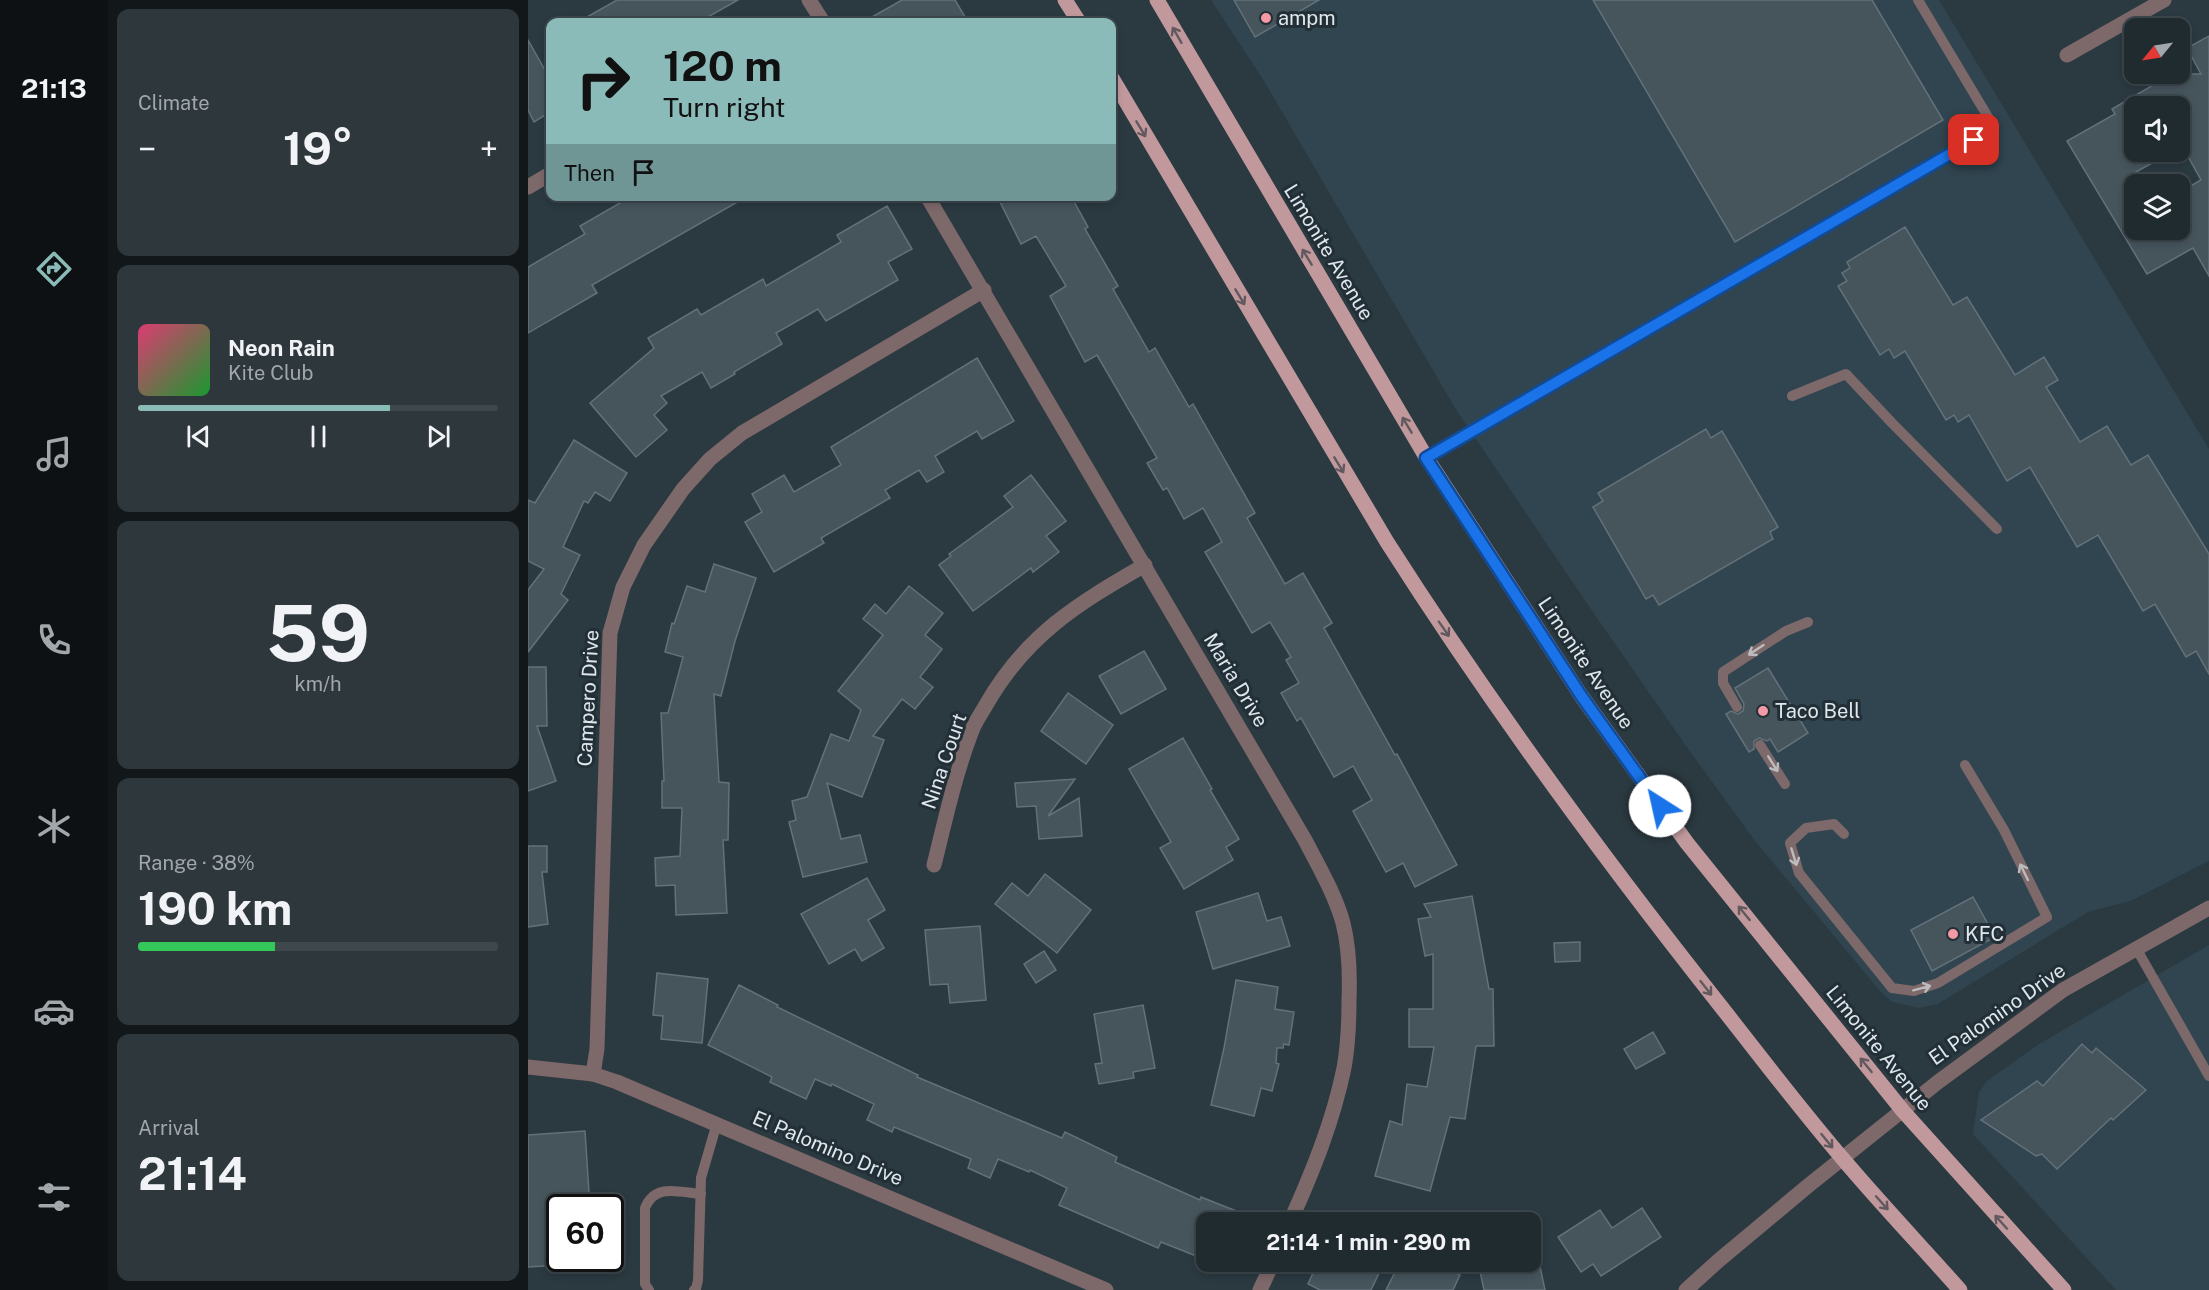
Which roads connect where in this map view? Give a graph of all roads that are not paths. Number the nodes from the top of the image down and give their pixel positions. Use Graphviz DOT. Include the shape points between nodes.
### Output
graph roads {
  1 [pos="809,0"];
  2 [pos="1065,0"];
  3 [pos="1157,0"];
  4 [pos="1918,0"];
  5 [pos="2164,0"];
  6 [pos="815,18"];
  7 [pos="1076,18"];
  8 [pos="2067,55"];
  9 [pos="1116,85"];
  10 [pos="546,176"];
  11 [pos="528,187"];
  12 [pos="930,201"];
  13 [pos="984,290"];
  14 [pos="1792,396"];
  15 [pos="1426,458"];
  16 [pos="1997,529"];
  17 [pos="1145,565"];
  18 [pos="1808,622"];
  19 [pos="1737,707"];
  20 [pos="1761,745"];
  21 [pos="1965,765"];
  22 [pos="1785,784"];
  23 [pos="1844,834"];
  24 [pos="934,865"];
  25 [pos="2209,908"];
  26 [pos="2136,948"];
  27 [pos="528,1066"];
  28 [pos="592,1074"];
  29 [pos="2209,1076"];
  30 [pos="1903,1111"];
  31 [pos="717,1123"];
  32 [pos="1843,1159"];
  33 [pos="701,1194"];
  34 [pos="1294,1212"];
  35 [pos="1268,1272"];
  36 [pos="649,1290"];
  37 [pos="694,1290"];
  38 [pos="1106,1290"];
  39 [pos="1260,1290"];
  40 [pos="1686,1290"];
  41 [pos="1960,1290"];
  42 [pos="2064,1290"];
  1 -- 6 [label="street"];
  2 -- 7 [label="main road"];
  15 -- 3 [label="main road, Limonite Avenue, one-way"];
  4 -- 15 [label="lane" via="1994,127"];
  5 -- 8 [label="street"];
  9 -- 32 [label="main road, one-way" via="1351,485 1430,609 1533,760 1641,906"];
  10 -- 11 [label="street"];
  12 -- 13 [label="street, Maria Drive"];
  13 -- 17 [label="street, Maria Drive"];
  13 -- 28 [label="street, Campero Drive" via="742,433 710,459 683,489 644,545 623,587 610,633 597,1050"];
  14 -- 16 [label="lane" via="1846,374"];
  30 -- 15 [label="main road, Limonite Avenue, one-way" via="1686,843 1582,697"];
  17 -- 24 [label="street, Nina Court" via="1055,621 1026,648 996,687 971,731"];
  17 -- 34 [label="street, Maria Drive" via="1305,840 1343,924 1350,977 1344,1066 1312,1173"];
  18 -- 19 [label="lane, one-way" via="1786,631 1723,672 1724,683"];
  20 -- 22 [label="lane, one-way"];
  23 -- 21 [label="lane, one-way" via="1834,824 1806,828 1790,843 1799,873 1892,988 1914,991 1938,983 2046,917 2004,830"];
  25 -- 26 [label="street, El Palomino Drive"];
  26 -- 29 [label="lane"];
  26 -- 30 [label="street, El Palomino Drive" via="2063,990"];
  27 -- 28 [label="street, El Palomino Drive"];
  28 -- 31 [label="street, El Palomino Drive"];
  30 -- 32 [label="street, El Palomino Drive"];
  42 -- 30 [label="main road, Limonite Avenue, one-way"];
  31 -- 33 [label="lane" via="701,1178"];
  31 -- 38 [label="street, El Palomino Drive"];
  32 -- 40 [label="street, El Palomino Drive"];
  32 -- 41 [label="main road, one-way"];
  33 -- 36 [label="lane" via="661,1191 649,1198 645,1209 645,1284"];
  33 -- 37 [label="lane" via="698,1280"];
  35 -- 39 [label="street"];
}
